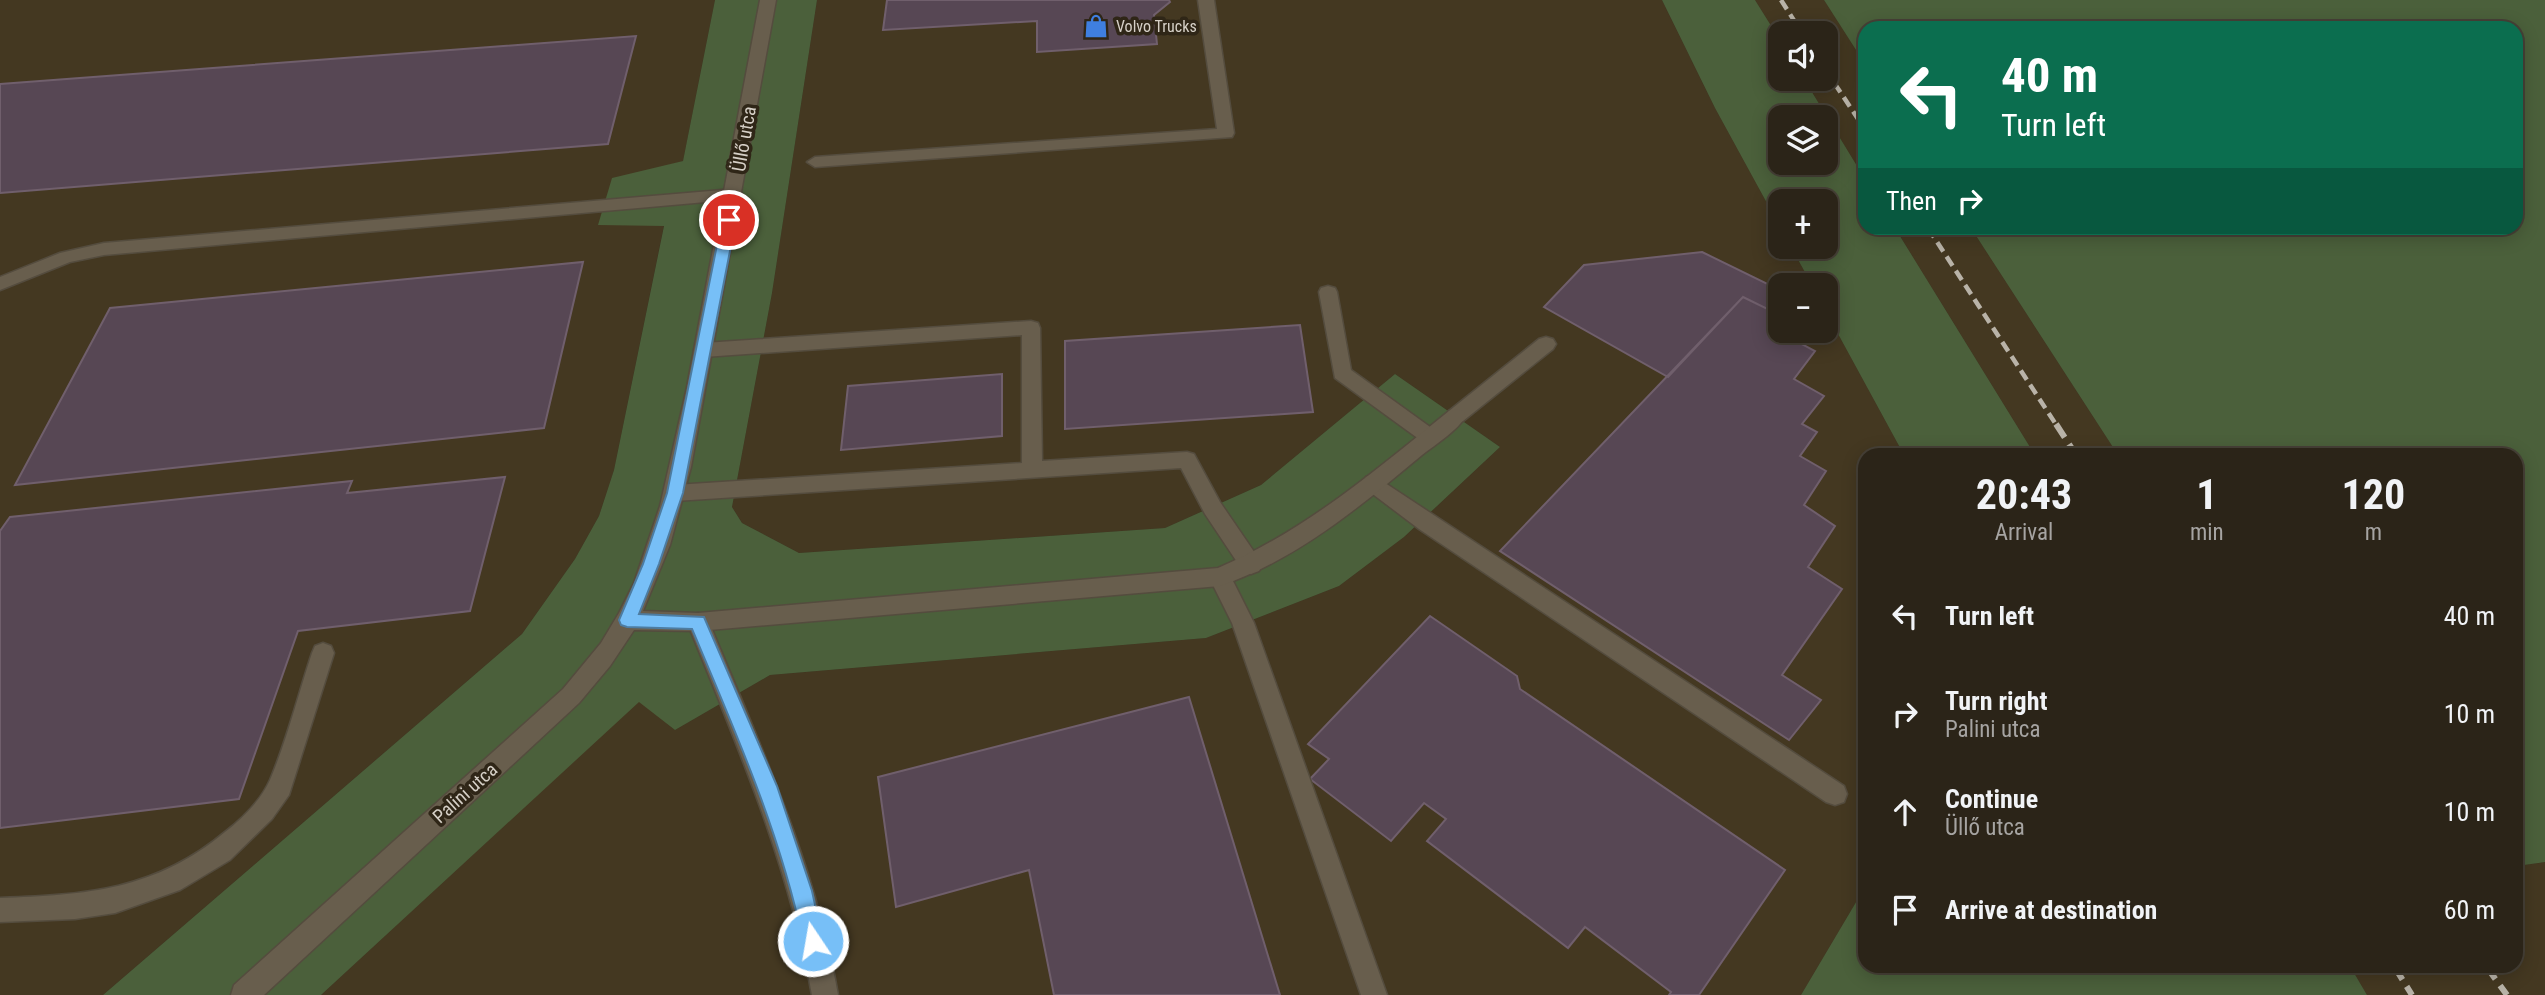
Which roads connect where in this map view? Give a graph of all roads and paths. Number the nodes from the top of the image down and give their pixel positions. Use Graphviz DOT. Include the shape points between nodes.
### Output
graph roads {
  1 [pos="768,0"];
  2 [pos="1206,0"];
  3 [pos="815,162"];
  4 [pos="734,195"];
  5 [pos="0,284"];
  6 [pos="1328,292"];
  7 [pos="1546,344"];
  8 [pos="704,349"];
  9 [pos="1430,438"];
  10 [pos="1032,469"];
  11 [pos="1373,484"];
  12 [pos="675,493"];
  13 [pos="651,564"];
  14 [pos="1251,565"];
  15 [pos="1220,577"];
  16 [pos="627,620"];
  17 [pos="698,622"];
  18 [pos="323,653"];
  19 [pos="1835,794"];
  20 [pos="0,910"];
  21 [pos="244,995"];
  22 [pos="825,995"];
  23 [pos="1374,995"];
  1 -- 4 [label="street, Üllő utca"];
  2 -- 3 [label="street" via="1226,133"];
  4 -- 5 [label="street" via="104,249 66,257"];
  4 -- 8 [label="street, Üllő utca"];
  6 -- 9 [label="street" via="1342,373"];
  7 -- 9 [label="street"];
  8 -- 10 [label="street" via="1031,328"];
  8 -- 12 [label="street, Üllő utca"];
  9 -- 11 [label="street"];
  10 -- 12 [label="street"];
  10 -- 14 [label="street" via="1186,460"];
  11 -- 14 [label="street"];
  11 -- 19 [label="street"];
  12 -- 13 [label="street, Üllő utca"];
  13 -- 16 [label="street, Palini utca"];
  14 -- 15 [label="street"];
  15 -- 17 [label="street"];
  15 -- 23 [label="street" via="1243,622"];
  16 -- 17 [label="street"];
  16 -- 21 [label="street, Palini utca" via="571,696"];
  17 -- 22 [label="street" via="768,786 803,891"];
  18 -- 20 [label="street" via="280,788 269,807 229,846 177,878 128,896 86,906"];
}
